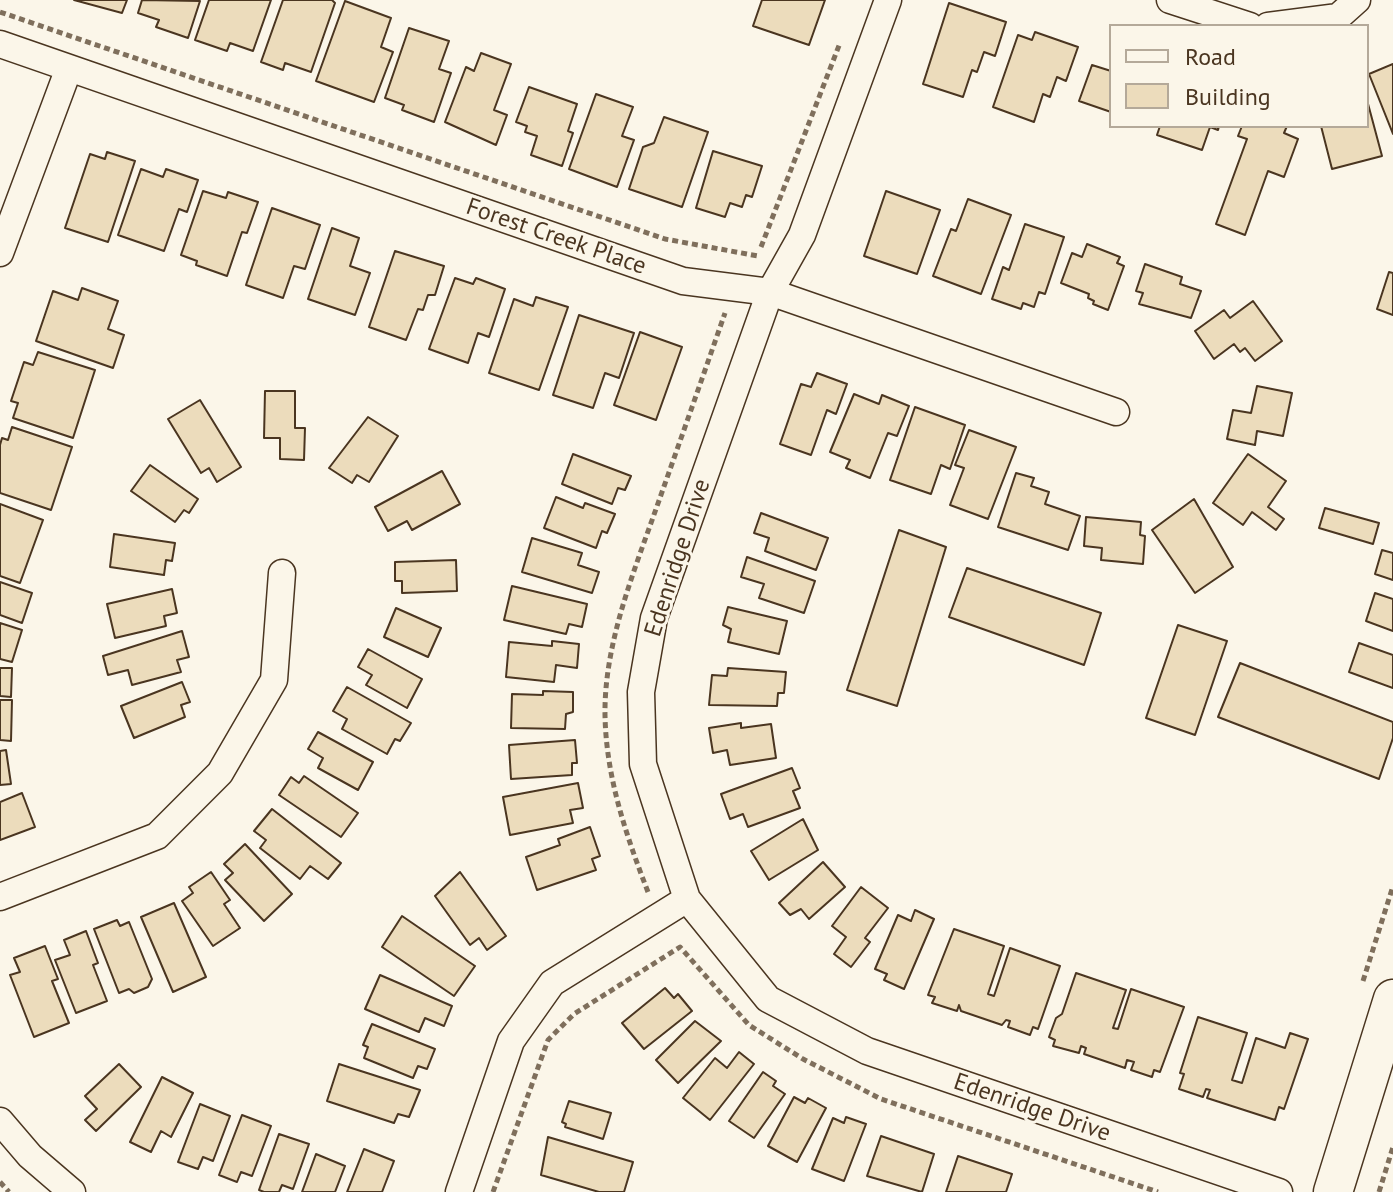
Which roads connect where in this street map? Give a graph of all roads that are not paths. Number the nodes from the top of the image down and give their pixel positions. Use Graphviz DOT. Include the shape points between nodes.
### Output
graph roads {
  1 [pos="888,0"];
  2 [pos="1170,0"];
  3 [pos="1357,0"];
  4 [pos="1244,24"];
  5 [pos="1284,24"];
  6 [pos="0,44"];
  7 [pos="69,68"];
  8 [pos="0,253"];
  9 [pos="770,292"];
  10 [pos="1116,412"];
  11 [pos="282,573"];
  12 [pos="0,897"];
  13 [pos="687,899"];
  14 [pos="1393,999"];
  15 [pos="0,1121"];
  16 [pos="72,1192"];
  17 [pos="459,1192"];
  18 [pos="1279,1192"];
  19 [pos="1333,1192"];
  1 -- 9 [label="street, Edenridge Drive" via="802,235"];
  2 -- 4 [label="street"];
  3 -- 5 [label="street" via="1338,17"];
  6 -- 7 [label="street, Forest Creek Place"];
  7 -- 8 [label="street"];
  7 -- 9 [label="street, Forest Creek Place" via="683,281"];
  9 -- 10 [label="street, Forest Creek Place"];
  9 -- 13 [label="street, Edenridge Drive" via="654,618 641,692 643,764"];
  11 -- 12 [label="street" via="274,680 220,773 157,836"];
  13 -- 17 [label="street" via="552,983 511,1041"];
  13 -- 18 [label="street, Edenridge Drive" via="768,999 867,1051"];
  14 -- 19 [label="street"];
  15 -- 16 [label="street"];
}
